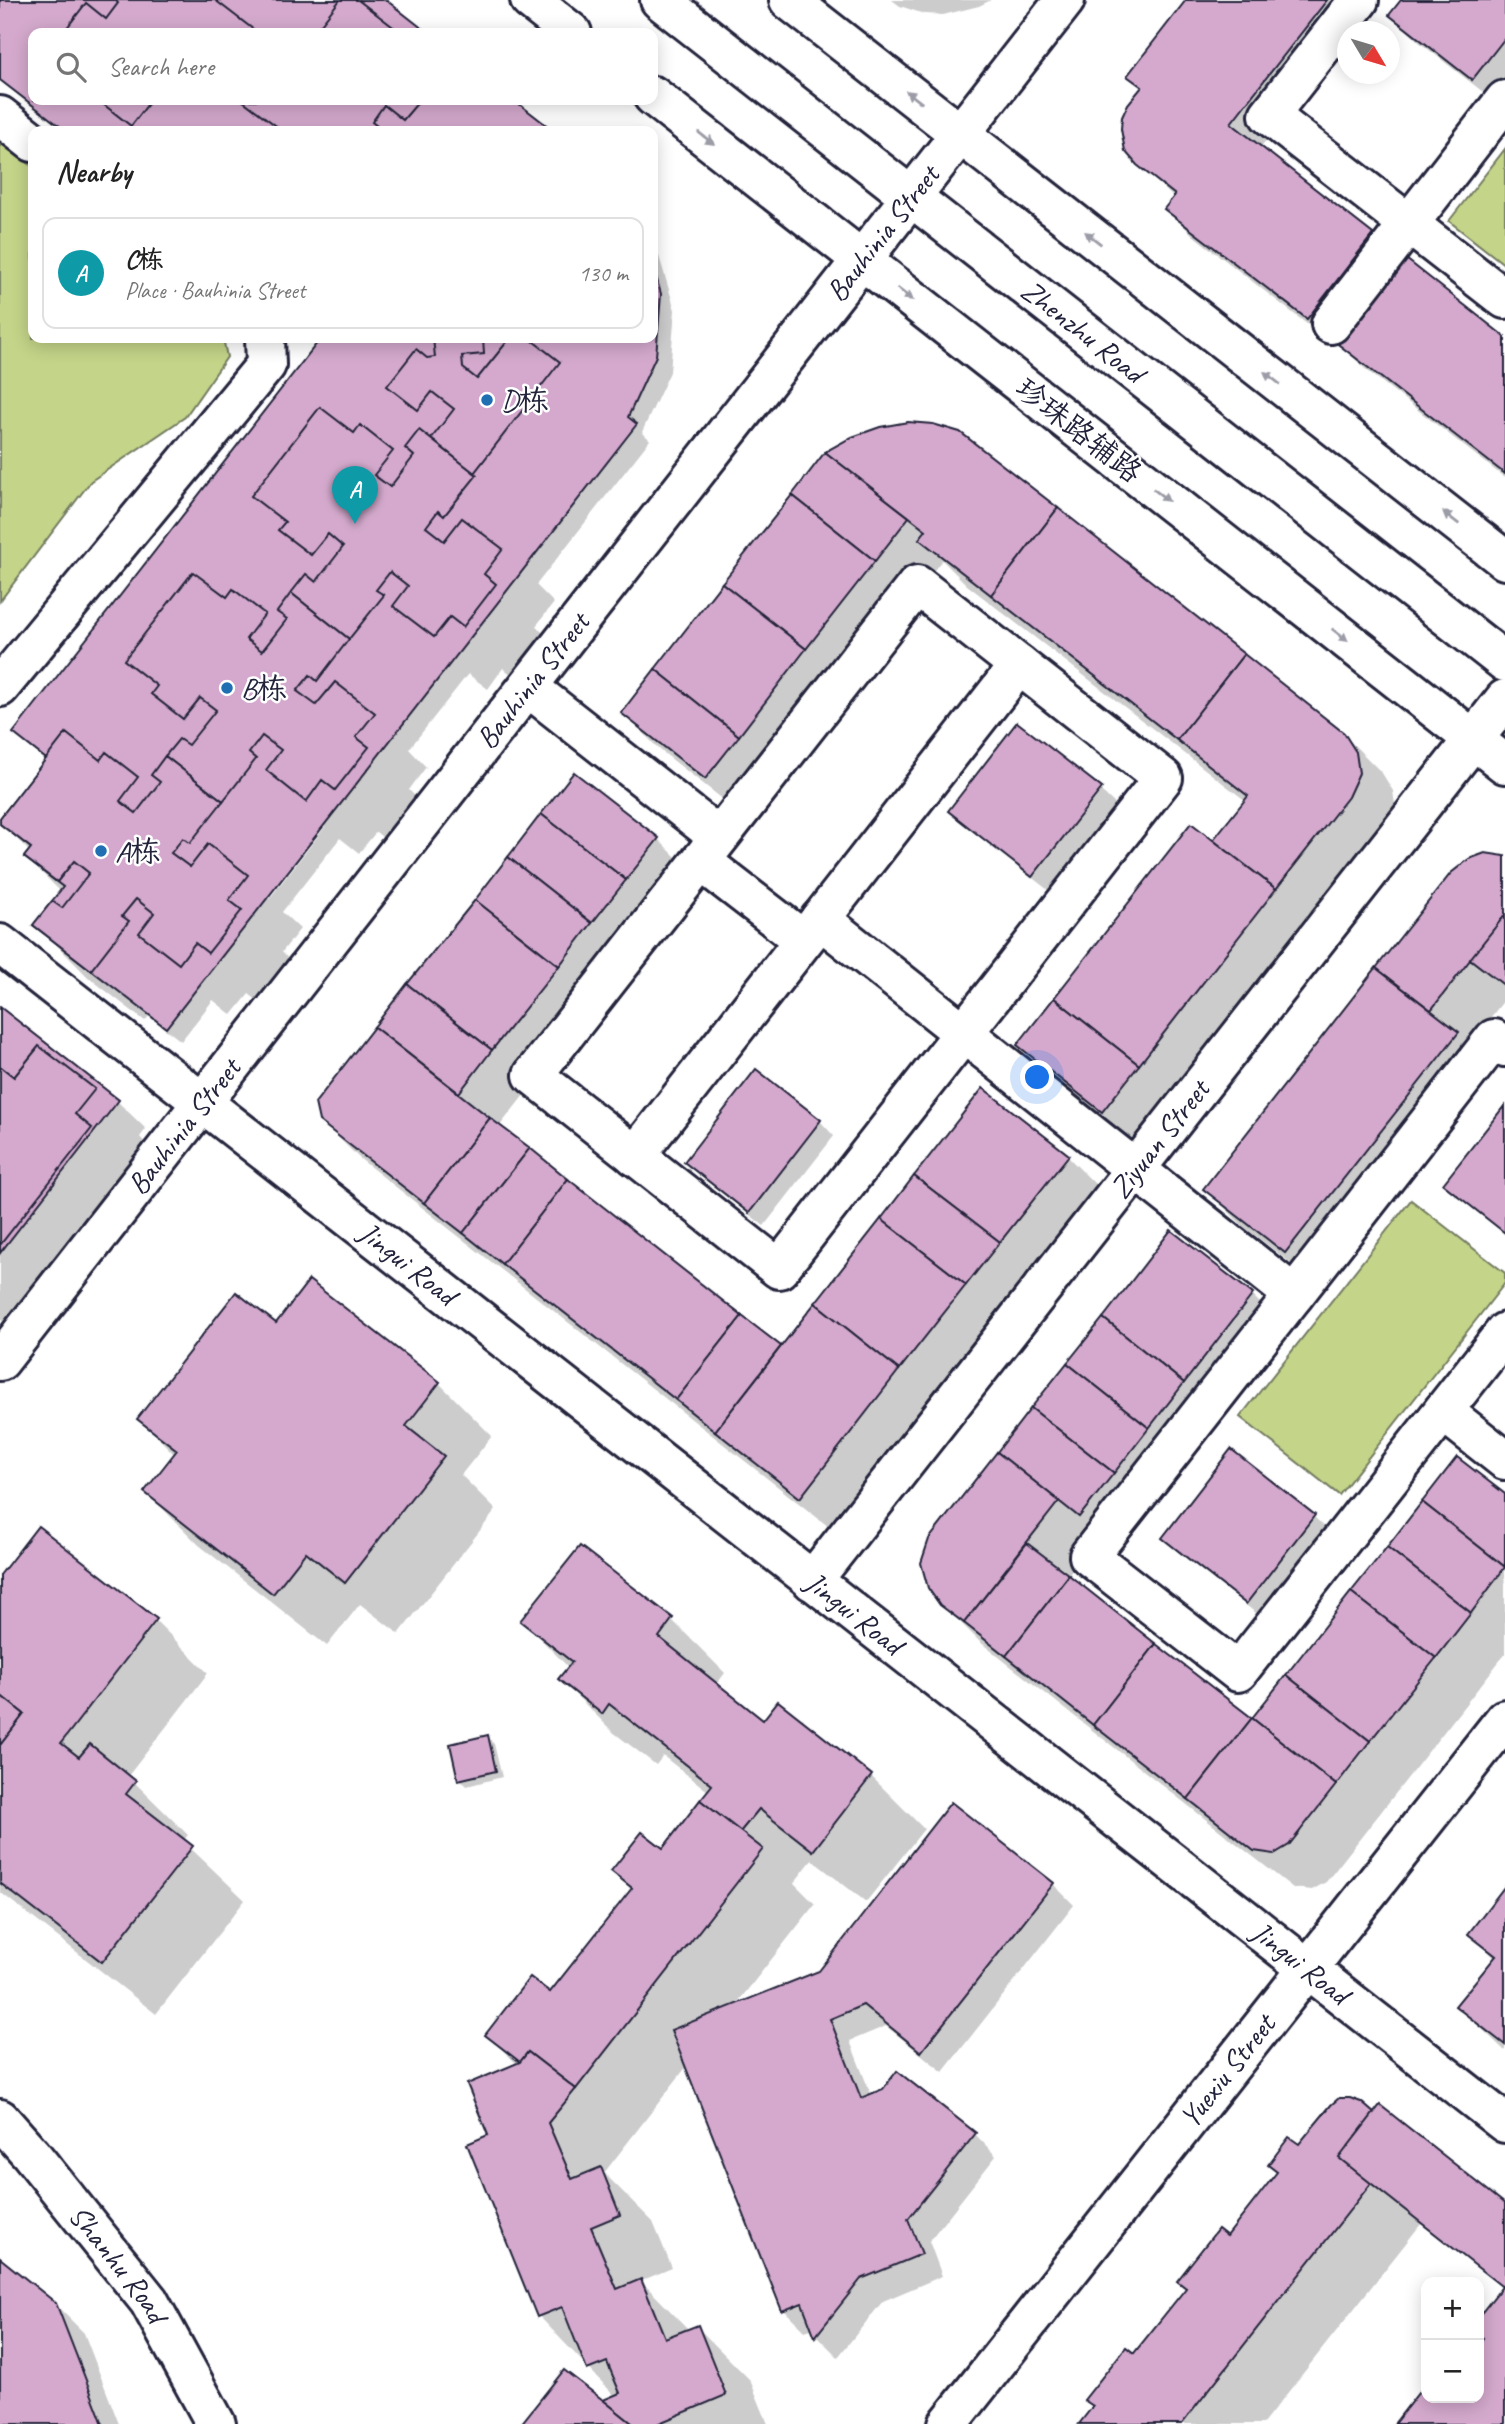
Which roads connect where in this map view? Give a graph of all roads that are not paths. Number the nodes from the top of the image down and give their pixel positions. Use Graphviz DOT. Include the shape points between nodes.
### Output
graph roads {
  1 [pos="530,0"];
  2 [pos="660,0"];
  3 [pos="789,0"];
  4 [pos="1065,0"];
  5 [pos="1359,0"];
  6 [pos="566,28"];
  7 [pos="658,100"];
  8 [pos="1505,100"];
  9 [pos="0,116"];
  10 [pos="960,133"];
  11 [pos="28,138"];
  12 [pos="911,197"];
  13 [pos="1409,223"];
  14 [pos="861,260"];
  15 [pos="1505,299"];
  16 [pos="1331,324"];
  17 [pos="265,343"];
  18 [pos="1505,560"];
  19 [pos="1505,662"];
  20 [pos="1019,665"];
  21 [pos="0,687"];
  22 [pos="527,687"];
  23 [pos="1505,699"];
  24 [pos="1473,739"];
  25 [pos="1505,764"];
  26 [pos="710,849"];
  27 [pos="811,930"];
  28 [pos="0,944"];
  29 [pos="965,1033"];
  30 [pos="1505,1047"];
  31 [pos="203,1102"];
  32 [pos="635,1156"];
  33 [pos="1135,1170"];
  34 [pos="1294,1295"];
  35 [pos="1505,1332"];
  36 [pos="0,1361"];
  37 [pos="1443,1411"];
  38 [pos="1505,1460"];
  39 [pos="812,1581"];
  40 [pos="1505,1719"];
  41 [pos="1308,1969"];
  42 [pos="0,2119"];
  43 [pos="1505,2123"];
  44 [pos="15,2160"];
  45 [pos="216,2424"];
  46 [pos="948,2424"];
  1 -- 6 [label="street"];
  2 -- 12 [label="street, Zhenzhu Road"];
  10 -- 3 [label="street, one-way"];
  4 -- 10 [label="street, Bauhinia Street"];
  5 -- 13 [label="street" via="1269,115"];
  7 -- 14 [label="street, 珍珠路辅路, one-way"];
  8 -- 13 [label="street"];
  9 -- 11 [label="street"];
  10 -- 12 [label="street, Bauhinia Street"];
  18 -- 10 [label="street, one-way"];
  12 -- 14 [label="street, Bauhinia Street"];
  12 -- 19 [label="street, Zhenzhu Road"];
  13 -- 15 [label="street"];
  13 -- 16 [label="street"];
  14 -- 22 [label="street, Bauhinia Street"];
  14 -- 24 [label="street, 珍珠路辅路, one-way"];
  17 -- 21 [label="street" via="266,365"];
  20 -- 26 [label="street" via="917,585"];
  20 -- 27 [label="street"];
  20 -- 29 [label="street" via="1163,778"];
  22 -- 26 [label="street"];
  22 -- 31 [label="street, Bauhinia Street"];
  23 -- 24 [label="street, Ziyuan Street"];
  24 -- 25 [label="street, 珍珠路辅路"];
  24 -- 33 [label="street, Ziyuan Street"];
  26 -- 27 [label="street"];
  26 -- 32 [label="street" via="533,1075"];
  27 -- 29 [label="street"];
  27 -- 32 [label="street"];
  28 -- 31 [label="street, Jingui Road"];
  29 -- 32 [label="street" via="779,1269"];
  29 -- 33 [label="street"];
  30 -- 34 [label="street" via="1494,1038"];
  31 -- 36 [label="street, Bauhinia Street"];
  31 -- 39 [label="street, Jingui Road"];
  33 -- 34 [label="street"];
  33 -- 39 [label="street, Ziyuan Street"];
  34 -- 37 [label="street" via="1089,1556 1238,1672"];
  35 -- 37 [label="street"];
  37 -- 38 [label="street"];
  39 -- 41 [label="street, Jingui Road"];
  40 -- 41 [label="street, Yuexiu Street"];
  41 -- 43 [label="street, Jingui Road"];
  41 -- 46 [label="street, Yuexiu Street"];
  42 -- 44 [label="street, Shanhu Road"];
  44 -- 45 [label="street, Shanhu Road" via="149,2301"];
}
